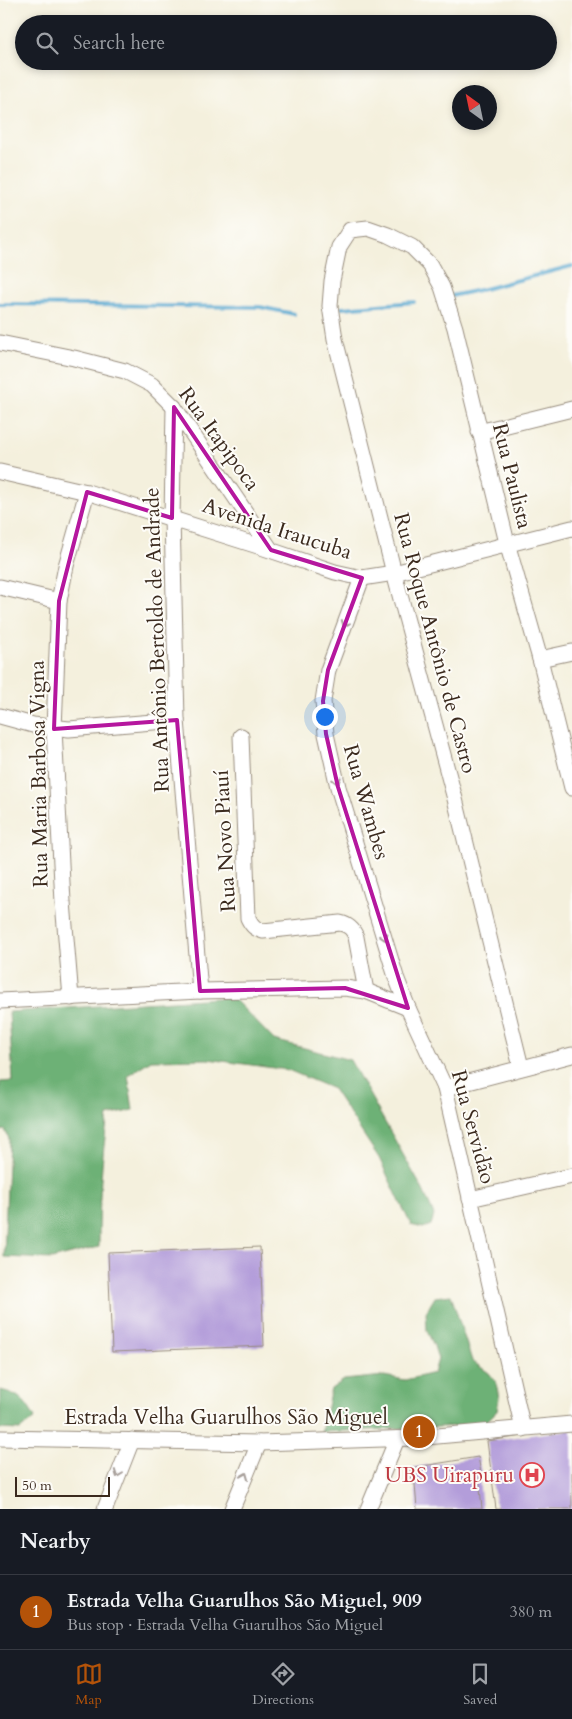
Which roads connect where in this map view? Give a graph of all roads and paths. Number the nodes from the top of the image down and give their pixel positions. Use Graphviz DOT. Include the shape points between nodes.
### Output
graph roads {
  1 [pos="350,230"];
  2 [pos="0,343"];
  3 [pos="174,407"];
  4 [pos="572,409"];
  5 [pos="480,432"];
  6 [pos="0,472"];
  7 [pos="87,492"];
  8 [pos="172,518"];
  9 [pos="572,528"];
  10 [pos="507,544"];
  11 [pos="271,550"];
  12 [pos="394,573"];
  13 [pos="362,578"];
  14 [pos="0,587"];
  15 [pos="59,601"];
  16 [pos="572,652"];
  17 [pos="540,659"];
  18 [pos="0,716"];
  19 [pos="177,720"];
  20 [pos="54,728"];
  21 [pos="241,736"];
  22 [pos="570,768"];
  23 [pos="572,788"];
  24 [pos="200,991"];
  25 [pos="366,991"];
  26 [pos="71,998"];
  27 [pos="0,1001"];
  28 [pos="408,1008"];
  29 [pos="572,1055"];
  30 [pos="521,1067"];
  31 [pos="445,1088"];
  32 [pos="572,1176"];
  33 [pos="470,1200"];
  34 [pos="572,1424"];
  35 [pos="523,1429"];
  36 [pos="0,1438"];
  37 [pos="397,1439"];
  38 [pos="132,1440"];
  39 [pos="259,1443"];
  40 [pos="104,1509"];
  41 [pos="232,1509"];
  42 [pos="368,1509"];
  1 -- 5 [label="street, Rua Paulista" via="368,228 388,235 412,247 430,265 450,312"];
  1 -- 12 [label="street, Rua Roque Antônio de Castro" via="340,247 330,306 335,339"];
  2 -- 3 [label="street, Rua Itapipoca" via="125,371 152,385"];
  3 -- 8 [label="street, Rua Antônio Bertoldo de Andrade"];
  3 -- 11 [label="street, Rua Itapipoca"];
  4 -- 5 [label="street"];
  5 -- 10 [label="street, Rua Paulista"];
  6 -- 7 [label="street, Avenida Iraucuba"];
  7 -- 8 [label="street, Avenida Iraucuba"];
  7 -- 15 [label="street, Rua Maria Barbosa Vigna"];
  8 -- 11 [label="street, Avenida Iraucuba"];
  8 -- 19 [label="street, Rua Antônio Bertoldo de Andrade"];
  9 -- 10 [label="street, Avenida Iraucuba"];
  10 -- 12 [label="street, Avenida Iraucuba"];
  10 -- 17 [label="street, Rua Paulista"];
  11 -- 13 [label="street, Avenida Iraucuba"];
  12 -- 13 [label="street, Avenida Iraucuba"];
  12 -- 30 [label="street, Rua Roque Antônio de Castro"];
  13 -- 28 [label="street, Rua Wambes, one-way" via="328,670 323,701 326,734 338,787"];
  14 -- 15 [label="street"];
  15 -- 20 [label="street, Rua Maria Barbosa Vigna"];
  16 -- 17 [label="street"];
  17 -- 22 [label="street, Rua Paulista"];
  18 -- 20 [label="street"];
  19 -- 20 [label="street"];
  19 -- 24 [label="street, Rua Antônio Bertoldo de Andrade"];
  20 -- 26 [label="street, Rua Maria Barbosa Vigna"];
  21 -- 25 [label="street, Rua Novo Piauí" via="248,918 252,926 263,931 347,925 356,937"];
  22 -- 23 [label="street, Rua Paulista"];
  24 -- 25 [label="street" via="345,988"];
  24 -- 26 [label="street"];
  25 -- 28 [label="street"];
  26 -- 27 [label="street"];
  28 -- 31 [label="street, Rua Servidão"];
  29 -- 30 [label="street"];
  30 -- 31 [label="street"];
  31 -- 33 [label="street, Rua Servidão"];
  32 -- 33 [label="street"];
  33 -- 35 [label="street, Rua Servidão"];
  34 -- 35 [label="street, Estrada Velha Guarulhos São Miguel"];
  35 -- 37 [label="street, Estrada Velha Guarulhos São Miguel"];
  36 -- 38 [label="street, Estrada Velha Guarulhos São Miguel"];
  37 -- 39 [label="street, Estrada Velha Guarulhos São Miguel"];
  37 -- 42 [label="street"];
  38 -- 39 [label="street, Estrada Velha Guarulhos São Miguel"];
  38 -- 40 [label="street, one-way"];
  41 -- 39 [label="street, one-way"];
}
